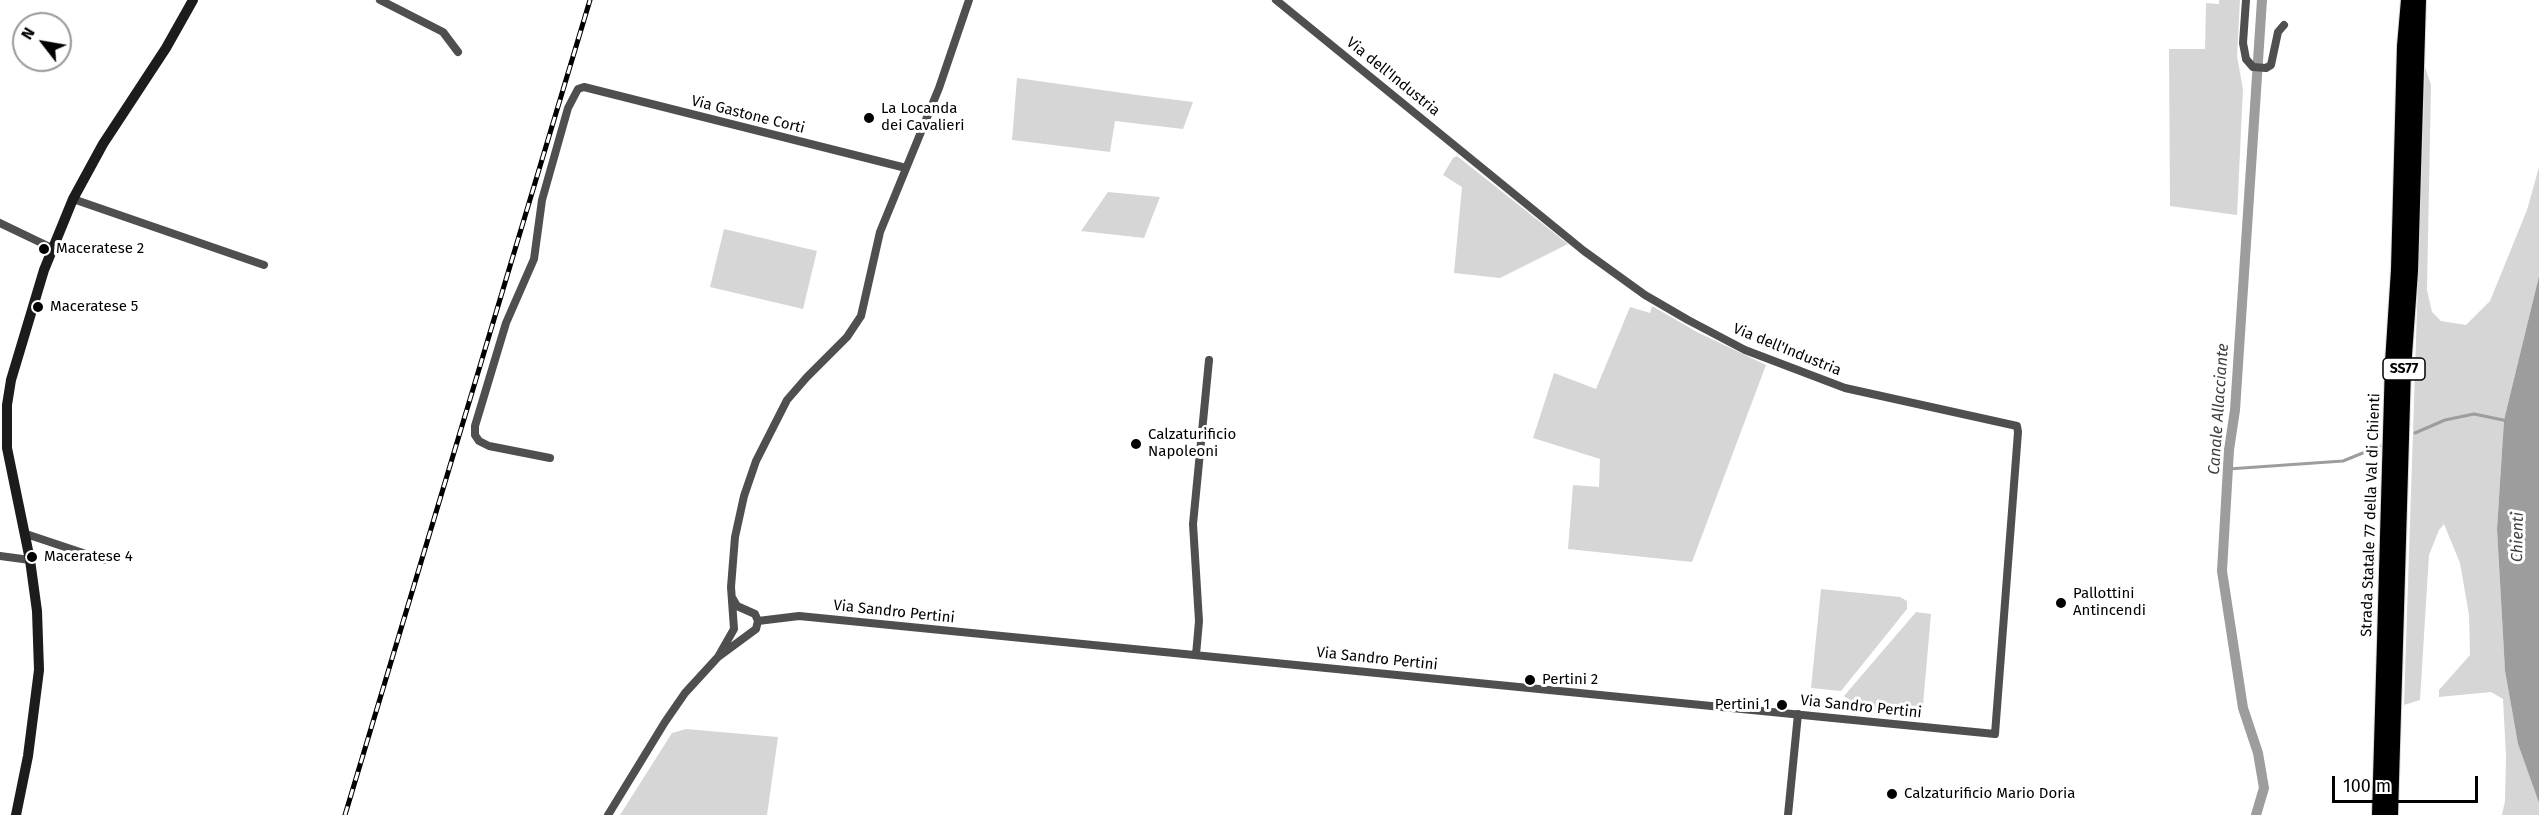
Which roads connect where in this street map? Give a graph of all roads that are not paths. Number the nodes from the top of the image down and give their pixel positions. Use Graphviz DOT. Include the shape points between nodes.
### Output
graph roads {
  1 [pos="193,0"];
  2 [pos="380,0"];
  3 [pos="969,0"];
  4 [pos="1276,0"];
  5 [pos="2246,0"];
  6 [pos="2408,0"];
  7 [pos="2420,0"];
  8 [pos="2284,25"];
  9 [pos="2412,25"];
  10 [pos="458,52"];
  11 [pos="906,168"];
  12 [pos="72,199"];
  13 [pos="0,223"];
  14 [pos="52,248"];
  15 [pos="264,265"];
  16 [pos="1209,360"];
  17 [pos="550,458"];
  18 [pos="26,534"];
  19 [pos="0,556"];
  20 [pos="30,560"];
  21 [pos="104,560"];
  22 [pos="732,598"];
  23 [pos="745,610"];
  24 [pos="734,616"];
  25 [pos="758,621"];
  26 [pos="734,628"];
  27 [pos="747,635"];
  28 [pos="1196,655"];
  29 [pos="718,657"];
  30 [pos="1798,714"];
  31 [pos="1995,734"];
  32 [pos="2387,756"];
  33 [pos="16,815"];
  34 [pos="608,815"];
  35 [pos="1788,815"];
  36 [pos="2379,815"];
  37 [pos="2391,815"];
  1 -- 12 [label="main road"];
  2 -- 10 [label="street" via="444,32"];
  3 -- 11 [label="street" via="936,98"];
  4 -- 31 [label="street, Via dell'Industria" via="1584,251 1671,310 1745,350 1845,388 2017,426"];
  5 -- 8 [label="street" via="2243,43 2248,63 2266,69 2274,60 2276,39"];
  6 -- 9 [label="highway, Strada Statale 77 della Val di Chienti / SS77"];
  7 -- 9 [label="highway, Strada Statale 77 della Val di Chienti / SS77"];
  9 -- 32 [label="highway, Strada Statale 77 della Val di Chienti / SS77" via="2392,363"];
  11 -- 17 [label="street, Via Gastone Corti" via="584,87 578,89 568,108 542,200 534,259 506,323 475,426 479,441 489,446"];
  11 -- 22 [label="street" via="880,232 861,315 847,337 787,400 756,461 735,537"];
  12 -- 14 [label="main road"];
  12 -- 15 [label="street"];
  13 -- 14 [label="street"];
  14 -- 18 [label="main road" via="19,349 7,405 7,448"];
  16 -- 28 [label="street" via="1193,524 1199,621"];
  18 -- 20 [label="main road"];
  18 -- 21 [label="street"];
  19 -- 20 [label="street"];
  20 -- 33 [label="main road" via="39,670"];
  22 -- 23 [label="street"];
  22 -- 24 [label="street"];
  23 -- 24 [label="street"];
  23 -- 25 [label="street" via="755,614"];
  24 -- 26 [label="street"];
  25 -- 27 [label="street" via="754,632"];
  25 -- 28 [label="street, Via Sandro Pertini" via="799,616"];
  26 -- 27 [label="street"];
  26 -- 29 [label="street"];
  27 -- 29 [label="street"];
  28 -- 30 [label="street, Via Sandro Pertini"];
  29 -- 34 [label="street" via="676,704"];
  30 -- 31 [label="street, Via Sandro Pertini"];
  30 -- 35 [label="street"];
  32 -- 36 [label="highway, Strada Statale 77 della Val di Chienti / SS77"];
  32 -- 37 [label="highway, Strada Statale 77 della Val di Chienti / SS77"];
}
